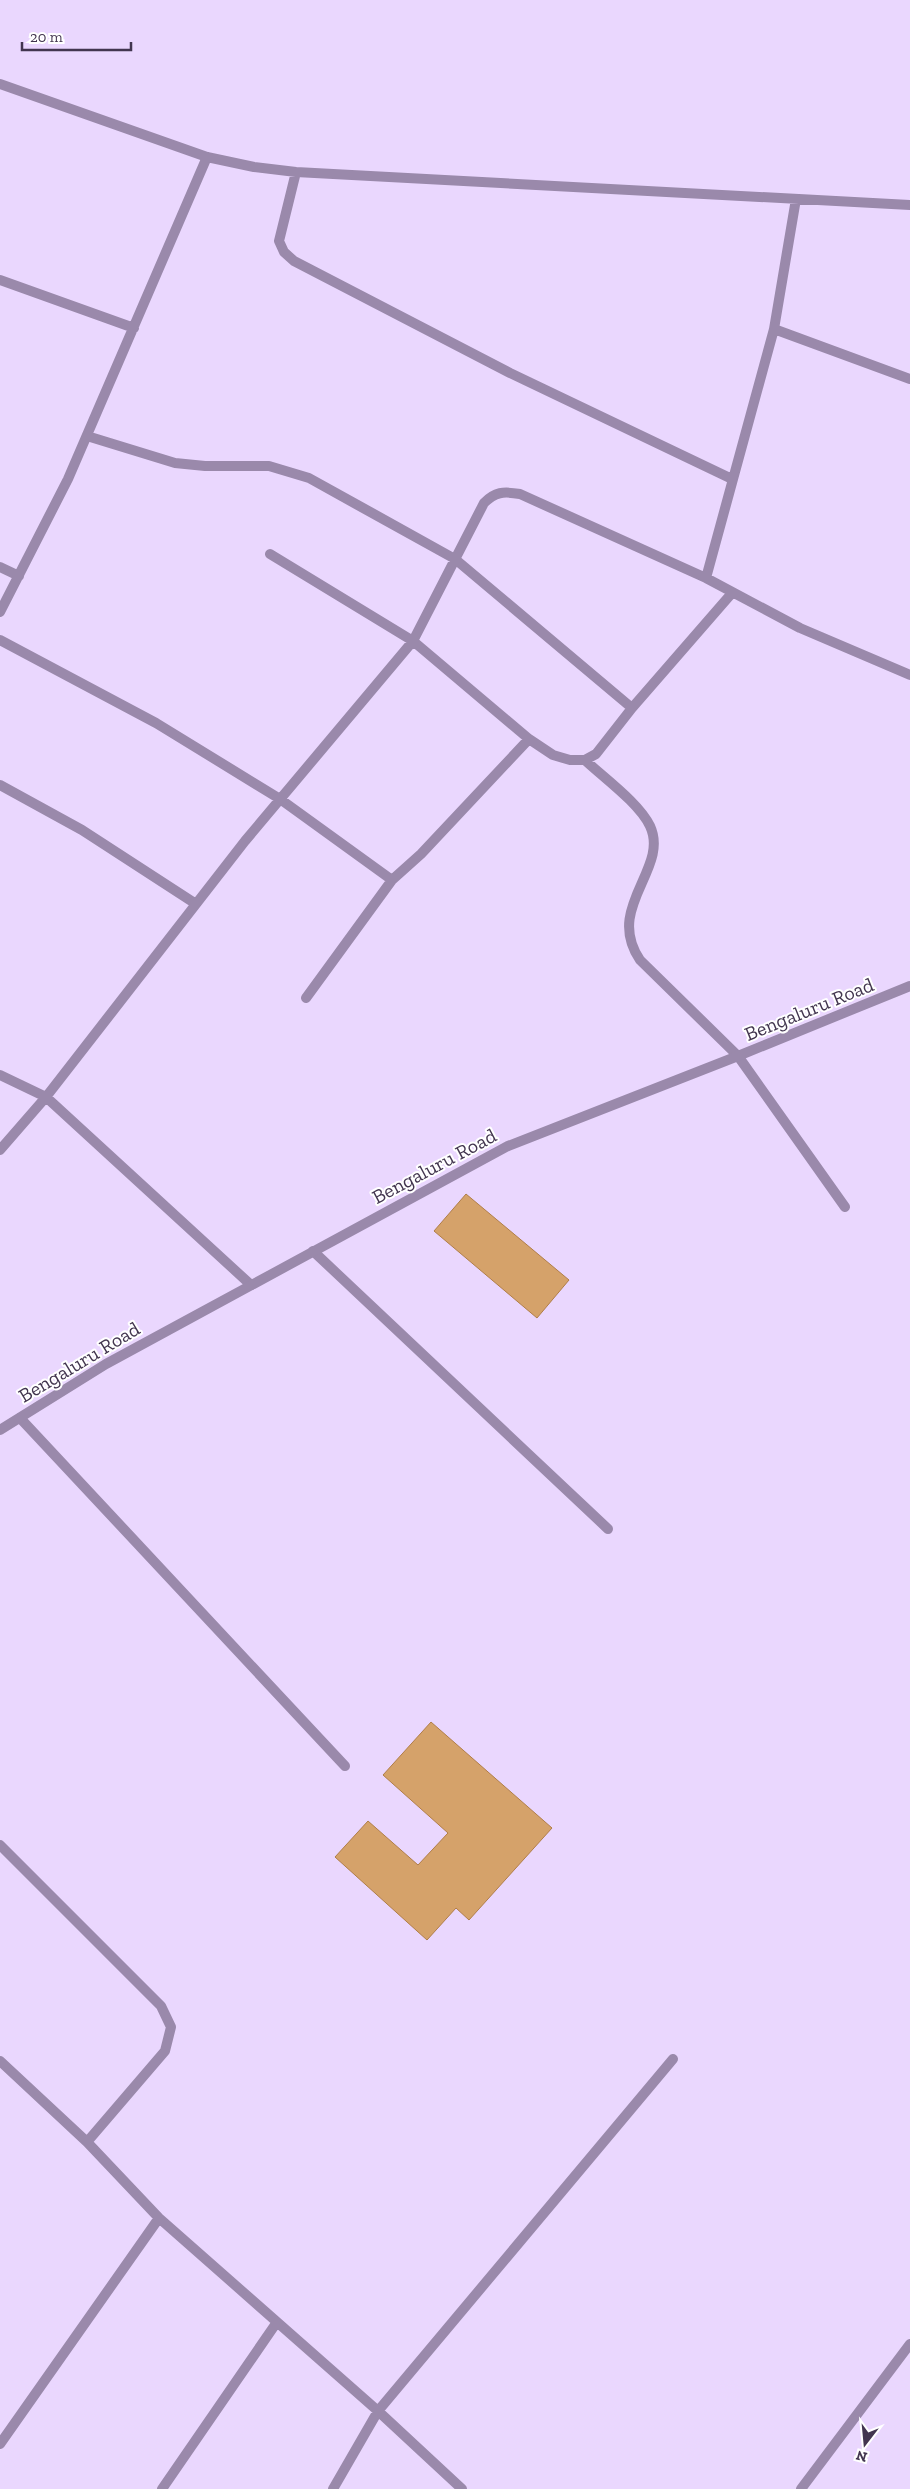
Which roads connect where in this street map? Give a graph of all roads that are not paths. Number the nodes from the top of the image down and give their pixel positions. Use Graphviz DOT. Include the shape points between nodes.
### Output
graph roads {
  1 [pos="0,84"];
  2 [pos="207,157"];
  3 [pos="296,172"];
  4 [pos="796,200"];
  5 [pos="910,206"];
  6 [pos="0,280"];
  7 [pos="134,328"];
  8 [pos="774,329"];
  9 [pos="910,379"];
  10 [pos="87,436"];
  11 [pos="732,480"];
  12 [pos="270,554"];
  13 [pos="455,559"];
  14 [pos="0,567"];
  15 [pos="19,576"];
  16 [pos="706,578"];
  17 [pos="732,593"];
  18 [pos="0,612"];
  19 [pos="0,640"];
  20 [pos="412,641"];
  21 [pos="910,675"];
  22 [pos="632,708"];
  23 [pos="529,739"];
  24 [pos="585,760"];
  25 [pos="0,785"];
  26 [pos="280,799"];
  27 [pos="392,880"];
  28 [pos="196,904"];
  29 [pos="910,986"];
  30 [pos="306,998"];
  31 [pos="738,1056"];
  32 [pos="0,1075"];
  33 [pos="46,1097"];
  34 [pos="0,1150"];
  35 [pos="846,1207"];
  36 [pos="313,1251"];
  37 [pos="251,1285"];
  38 [pos="20,1418"];
  39 [pos="0,1430"];
  40 [pos="608,1529"];
  41 [pos="345,1766"];
  42 [pos="0,1846"];
  43 [pos="673,2059"];
  44 [pos="0,2061"];
  45 [pos="87,2142"];
  46 [pos="159,2218"];
  47 [pos="277,2322"];
  48 [pos="910,2344"];
  49 [pos="378,2411"];
  50 [pos="0,2444"];
  51 [pos="162,2489"];
  52 [pos="333,2489"];
  53 [pos="462,2489"];
  54 [pos="802,2489"];
  1 -- 2 [label="street"];
  2 -- 3 [label="street"];
  2 -- 7 [label="street"];
  3 -- 4 [label="street"];
  3 -- 11 [label="street" via="279,241 284,252 294,260 510,373"];
  4 -- 5 [label="street"];
  4 -- 8 [label="street"];
  6 -- 7 [label="street"];
  7 -- 10 [label="street"];
  8 -- 9 [label="street"];
  8 -- 11 [label="street"];
  10 -- 13 [label="street" via="175,463 269,466 309,478"];
  10 -- 15 [label="street"];
  11 -- 16 [label="street"];
  12 -- 20 [label="street"];
  13 -- 16 [label="street" via="484,503 493,494 505,491 520,494"];
  13 -- 20 [label="street"];
  13 -- 22 [label="street"];
  14 -- 15 [label="street"];
  15 -- 18 [label="street"];
  16 -- 17 [label="street"];
  17 -- 21 [label="street" via="800,628"];
  17 -- 22 [label="street"];
  19 -- 26 [label="street" via="156,723"];
  20 -- 23 [label="street"];
  20 -- 26 [label="street"];
  22 -- 24 [label="street" via="596,754"];
  23 -- 24 [label="street" via="554,755"];
  23 -- 27 [label="street"];
  24 -- 31 [label="street" via="639,810 654,837 653,850 630,912 627,932 630,946 640,960"];
  25 -- 28 [label="street" via="82,830"];
  26 -- 27 [label="street"];
  26 -- 28 [label="street"];
  27 -- 30 [label="street"];
  28 -- 33 [label="street"];
  29 -- 31 [label="street, Bengaluru Road"];
  31 -- 35 [label="street"];
  31 -- 36 [label="street, Bengaluru Road" via="508,1146"];
  32 -- 33 [label="street"];
  33 -- 34 [label="street"];
  33 -- 37 [label="street"];
  36 -- 37 [label="street, Bengaluru Road"];
  36 -- 40 [label="street"];
  37 -- 38 [label="street, Bengaluru Road" via="106,1364"];
  38 -- 39 [label="street, Bengaluru Road"];
  38 -- 41 [label="street"];
  42 -- 45 [label="street" via="162,2006 171,2027 165,2051"];
  43 -- 49 [label="street"];
  44 -- 45 [label="street"];
  45 -- 46 [label="street"];
  46 -- 47 [label="street"];
  46 -- 50 [label="street"];
  47 -- 49 [label="street"];
  47 -- 51 [label="street"];
  48 -- 54 [label="street"];
  49 -- 52 [label="street"];
  49 -- 53 [label="street"];
}
